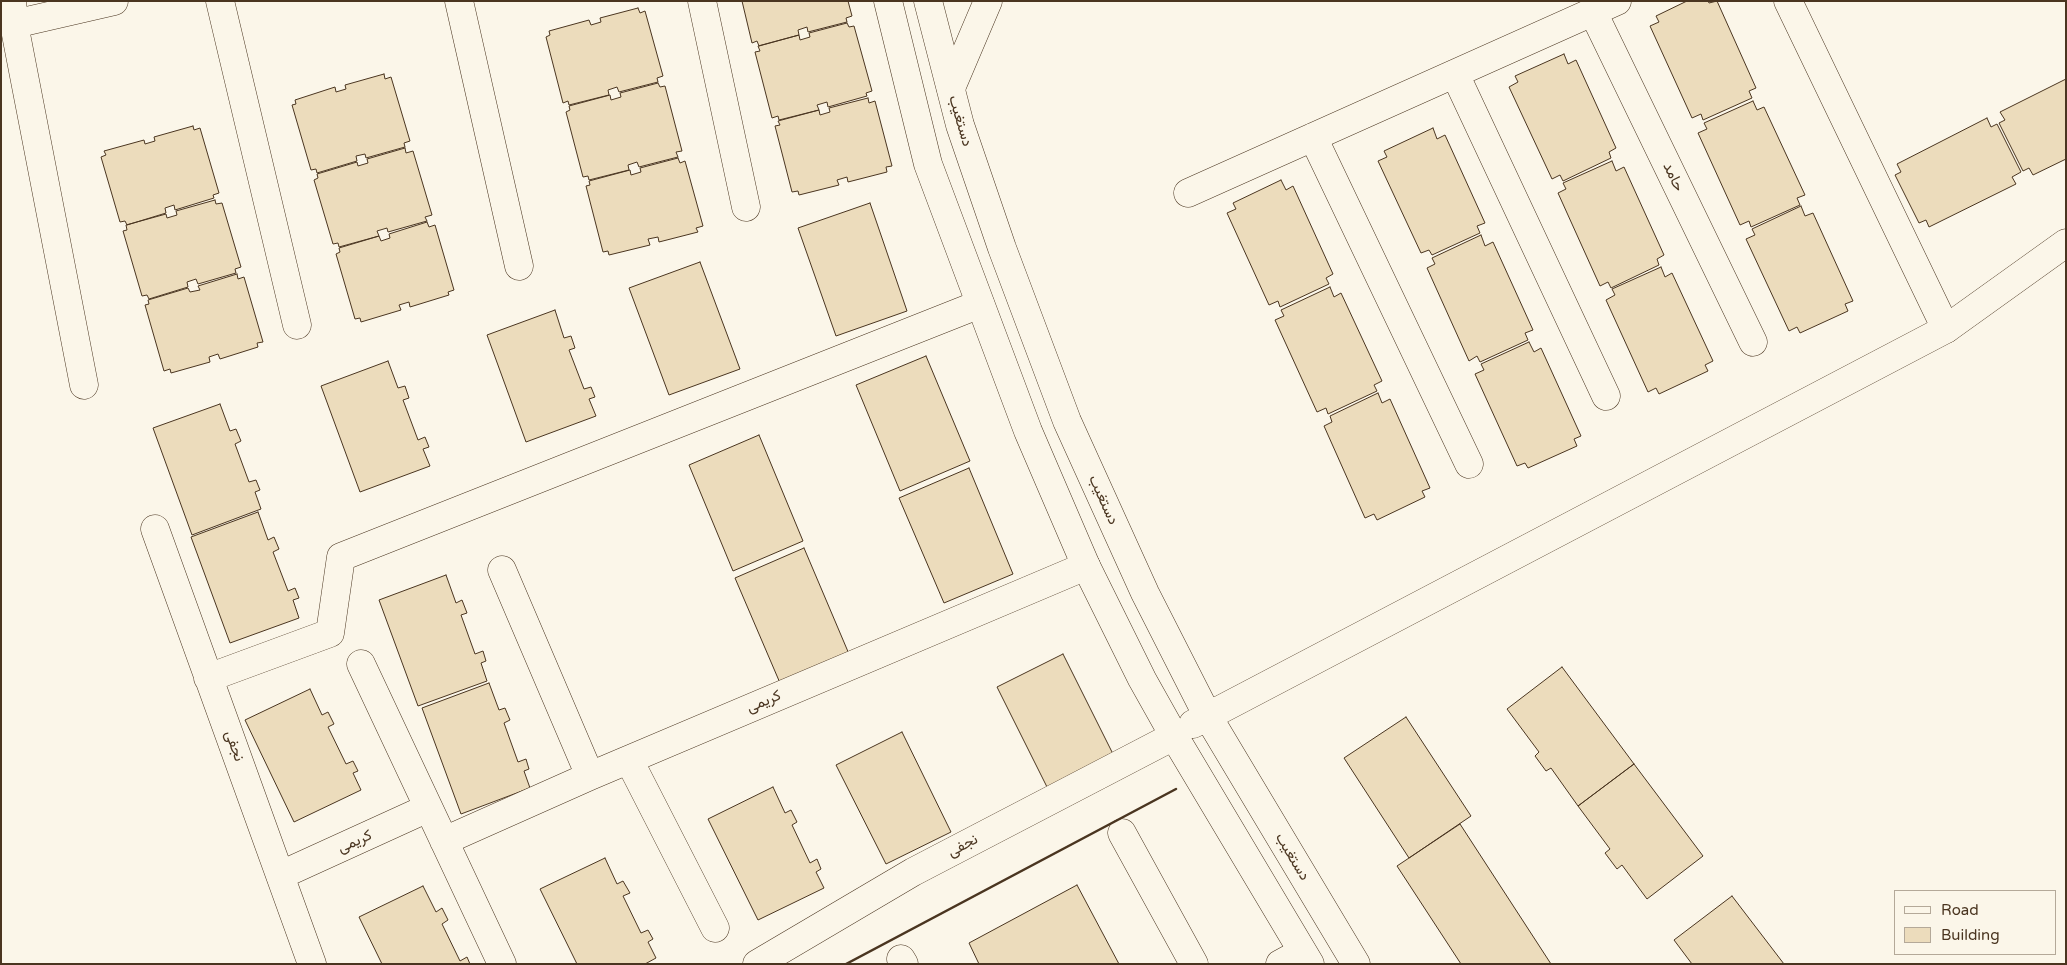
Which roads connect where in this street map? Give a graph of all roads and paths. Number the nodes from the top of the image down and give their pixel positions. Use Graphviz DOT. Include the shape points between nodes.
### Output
graph roads {
  1 [pos="114,1"];
  2 [pos="220,1"];
  3 [pos="459,1"];
  4 [pos="702,1"];
  5 [pos="888,1"];
  6 [pos="928,1"];
  7 [pos="988,1"];
  8 [pos="1788,1"];
  9 [pos="1605,6"];
  10 [pos="13,13"];
  11 [pos="1455,74"];
  12 [pos="951,88"];
  13 [pos="1313,137"];
  14 [pos="1188,193"];
  15 [pos="746,207"];
  16 [pos="2066,243"];
  17 [pos="519,266"];
  18 [pos="980,304"];
  19 [pos="297,325"];
  20 [pos="1946,329"];
  21 [pos="1753,342"];
  22 [pos="84,385"];
  23 [pos="1606,396"];
  24 [pos="1469,464"];
  25 [pos="154,529"];
  26 [pos="1086,566"];
  27 [pos="502,570"];
  28 [pos="361,664"];
  29 [pos="208,678"];
  30 [pos="1207,715"];
  31 [pos="1174,736"];
  32 [pos="629,760"];
  33 [pos="590,776"];
  34 [pos="428,808"];
  35 [pos="1122,833"];
  36 [pos="444,841"];
  37 [pos="281,875"];
  38 [pos="715,928"];
  39 [pos="1297,960"];
  40 [pos="312,964"];
  41 [pos="502,964"];
  42 [pos="757,964"];
  43 [pos="1194,964"];
  44 [pos="1356,964"];
  1 -- 10 [label="street"];
  2 -- 19 [label="street"];
  3 -- 17 [label="street"];
  4 -- 15 [label="street"];
  5 -- 18 [label="street" via="928,164"];
  6 -- 12 [label="street, دستغیب"];
  7 -- 12 [label="street"];
  8 -- 20 [label="street"];
  9 -- 11 [label="street"];
  9 -- 21 [label="street, حامد"];
  10 -- 22 [label="street"];
  11 -- 13 [label="street"];
  11 -- 23 [label="street"];
  12 -- 30 [label="street, دستغیب" via="960,125 1002,248 1067,421 1145,593"];
  13 -- 14 [label="street"];
  13 -- 24 [label="street"];
  16 -- 20 [label="street, نجفی"];
  18 -- 26 [label="street" via="1028,431"];
  18 -- 29 [label="street" via="341,557 330,633"];
  20 -- 30 [label="street, نجفی"];
  25 -- 29 [label="street, نجفی"];
  26 -- 31 [label="street"];
  26 -- 32 [label="street, کریمی"];
  27 -- 33 [label="street"];
  28 -- 34 [label="street"];
  29 -- 37 [label="street, نجفی"];
  30 -- 31 [label="street, نجفی"];
  30 -- 44 [label="street, دستغیب"];
  31 -- 39 [label="street"];
  31 -- 42 [label="street, نجفی" via="913,872"];
  32 -- 33 [label="street, کریمی"];
  32 -- 38 [label="street"];
  33 -- 36 [label="street, کریمی"];
  34 -- 36 [label="street"];
  34 -- 37 [label="street, کریمی"];
  35 -- 43 [label="street"];
  36 -- 41 [label="street"];
  37 -- 40 [label="street, نجفی"];
}
